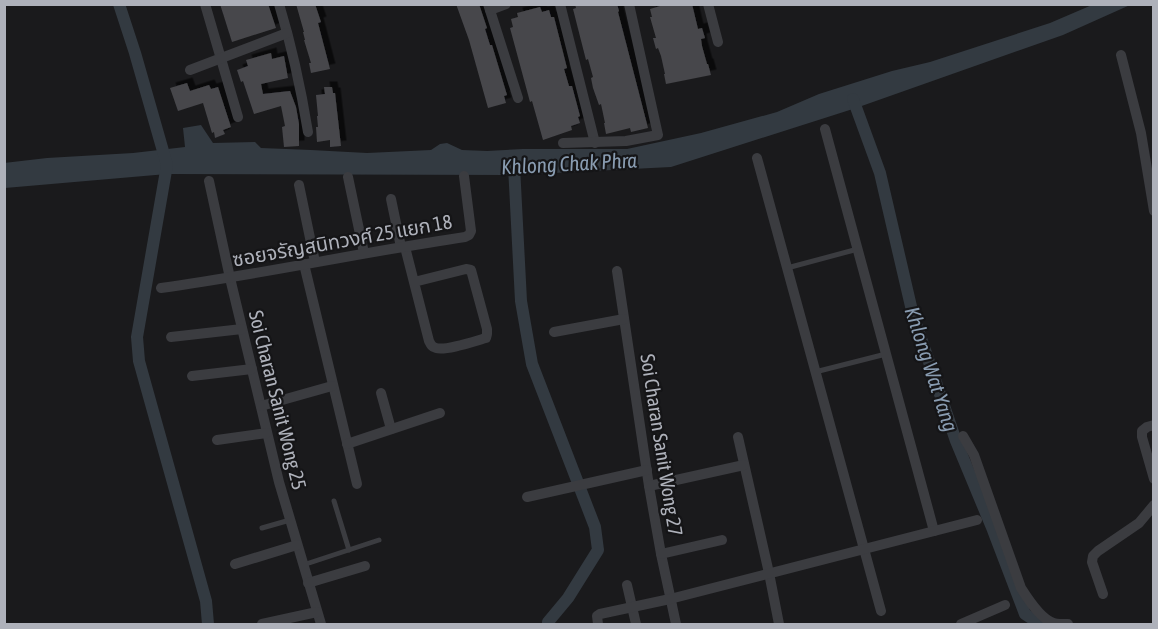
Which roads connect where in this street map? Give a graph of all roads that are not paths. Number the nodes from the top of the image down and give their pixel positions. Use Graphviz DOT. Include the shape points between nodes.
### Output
graph roads {
  1 [pos="205,4"];
  2 [pos="279,4"];
  3 [pos="506,4"];
  4 [pos="560,4"];
  5 [pos="629,4"];
  6 [pos="708,4"];
  7 [pos="489,7"];
  8 [pos="288,33"];
  9 [pos="718,42"];
  10 [pos="1120,55"];
  11 [pos="220,57"];
  12 [pos="190,70"];
  13 [pos="518,98"];
  14 [pos="238,117"];
  15 [pos="825,129"];
  16 [pos="308,132"];
  17 [pos="564,143"];
  18 [pos="595,143"];
  19 [pos="757,158"];
  20 [pos="464,176"];
  21 [pos="348,177"];
  22 [pos="209,182"];
  23 [pos="299,185"];
  24 [pos="391,199"];
  25 [pos="1154,211"];
  26 [pos="403,247"];
  27 [pos="859,249"];
  28 [pos="364,253"];
  29 [pos="309,263"];
  30 [pos="788,268"];
  31 [pos="617,271"];
  32 [pos="230,278"];
  33 [pos="414,282"];
  34 [pos="161,288"];
  35 [pos="624,319"];
  36 [pos="242,329"];
  37 [pos="554,332"];
  38 [pos="171,337"];
  39 [pos="886,354"];
  40 [pos="252,369"];
  41 [pos="815,372"];
  42 [pos="192,376"];
  43 [pos="332,386"];
  44 [pos="381,393"];
  45 [pos="261,406"];
  46 [pos="440,413"];
  47 [pos="1154,425"];
  48 [pos="391,429"];
  49 [pos="267,433"];
  50 [pos="963,436"];
  51 [pos="738,437"];
  52 [pos="217,440"];
  53 [pos="347,444"];
  54 [pos="744,465"];
  55 [pos="647,470"];
  56 [pos="1154,478"];
  57 [pos="357,484"];
  58 [pos="649,486"];
  59 [pos="527,496"];
  60 [pos="334,501"];
  61 [pos="1154,505"];
  62 [pos="290,520"];
  63 [pos="977,520"];
  64 [pos="262,528"];
  65 [pos="934,531"];
  66 [pos="379,540"];
  67 [pos="722,540"];
  68 [pos="297,545"];
  69 [pos="864,549"];
  70 [pos="349,550"];
  71 [pos="661,554"];
  72 [pos="235,564"];
  73 [pos="303,565"];
  74 [pos="365,566"];
  75 [pos="769,573"];
  76 [pos="308,583"];
  77 [pos="627,585"];
  78 [pos="1103,594"];
  79 [pos="670,599"];
  80 [pos="1005,605"];
  81 [pos="632,607"];
  82 [pos="880,611"];
  83 [pos="317,612"];
  84 [pos="262,624"];
  85 [pos="321,624"];
  86 [pos="598,624"];
  87 [pos="636,624"];
  88 [pos="676,624"];
  89 [pos="779,624"];
  90 [pos="961,624"];
  91 [pos="1068,624"];
  1 -- 11 [label="street"];
  2 -- 8 [label="street"];
  3 -- 7 [label="street"];
  4 -- 18 [label="street"];
  5 -- 18 [label="street" via="658,135"];
  6 -- 9 [label="street"];
  7 -- 13 [label="street"];
  8 -- 11 [label="street"];
  8 -- 16 [label="street"];
  10 -- 25 [label="street" via="1141,133"];
  11 -- 12 [label="street"];
  11 -- 14 [label="street"];
  15 -- 27 [label="street"];
  17 -- 18 [label="street"];
  19 -- 30 [label="street"];
  20 -- 26 [label="street, ซอยจรัญสนิทวงศ์ 25 แยก 18" via="469,235"];
  21 -- 28 [label="street"];
  22 -- 32 [label="street, Soi Charan Sanit Wong 25"];
  23 -- 29 [label="street"];
  24 -- 26 [label="street"];
  26 -- 28 [label="street, ซอยจรัญสนิทวงศ์ 25 แยก 18"];
  26 -- 33 [label="street"];
  27 -- 30 [label="lane"];
  27 -- 39 [label="street"];
  28 -- 29 [label="street, ซอยจรัญสนิทวงศ์ 25 แยก 18"];
  29 -- 32 [label="street, ซอยจรัญสนิทวงศ์ 25 แยก 18"];
  29 -- 43 [label="street"];
  30 -- 41 [label="street"];
  31 -- 35 [label="street, Soi Charan Sanit Wong 27"];
  32 -- 34 [label="street, ซอยจรัญสนิทวงศ์ 25 แยก 18"];
  32 -- 36 [label="street, Soi Charan Sanit Wong 25"];
  33 -- 33 [label="street" via="471,270 486,338 437,349 432,346"];
  35 -- 37 [label="street"];
  35 -- 55 [label="street, Soi Charan Sanit Wong 27"];
  36 -- 38 [label="street"];
  36 -- 40 [label="street, Soi Charan Sanit Wong 25"];
  39 -- 41 [label="lane"];
  39 -- 65 [label="street"];
  40 -- 42 [label="street"];
  40 -- 45 [label="street, Soi Charan Sanit Wong 25"];
  41 -- 69 [label="street"];
  43 -- 45 [label="street"];
  43 -- 53 [label="street"];
  44 -- 48 [label="street"];
  45 -- 49 [label="street, Soi Charan Sanit Wong 25"];
  46 -- 48 [label="street"];
  47 -- 56 [label="street" via="1142,431"];
  48 -- 53 [label="street"];
  49 -- 52 [label="street"];
  49 -- 62 [label="street, Soi Charan Sanit Wong 25"];
  50 -- 91 [label="street" via="975,455 1021,588 1047,620"];
  51 -- 54 [label="street"];
  53 -- 57 [label="street"];
  54 -- 58 [label="street"];
  54 -- 75 [label="street"];
  55 -- 58 [label="street, Soi Charan Sanit Wong 27"];
  55 -- 59 [label="street"];
  58 -- 71 [label="street, Soi Charan Sanit Wong 27"];
  60 -- 70 [label="lane"];
  61 -- 78 [label="street" via="1139,523 1093,556"];
  62 -- 64 [label="lane"];
  62 -- 68 [label="street, Soi Charan Sanit Wong 25"];
  63 -- 65 [label="street"];
  65 -- 69 [label="street"];
  66 -- 70 [label="lane"];
  67 -- 71 [label="street"];
  68 -- 72 [label="street"];
  68 -- 73 [label="street, Soi Charan Sanit Wong 25"];
  69 -- 75 [label="street"];
  69 -- 82 [label="street"];
  70 -- 73 [label="lane"];
  71 -- 79 [label="street, Soi Charan Sanit Wong 27"];
  73 -- 76 [label="street, Soi Charan Sanit Wong 25"];
  74 -- 76 [label="street"];
  75 -- 79 [label="street"];
  75 -- 89 [label="street"];
  76 -- 83 [label="street, Soi Charan Sanit Wong 25"];
  77 -- 81 [label="street"];
  79 -- 81 [label="street"];
  79 -- 88 [label="street, Soi Charan Sanit Wong 27"];
  80 -- 90 [label="street"];
  81 -- 86 [label="street" via="600,614"];
  81 -- 87 [label="street"];
  83 -- 84 [label="street"];
  83 -- 85 [label="street, Soi Charan Sanit Wong 25"];
}
